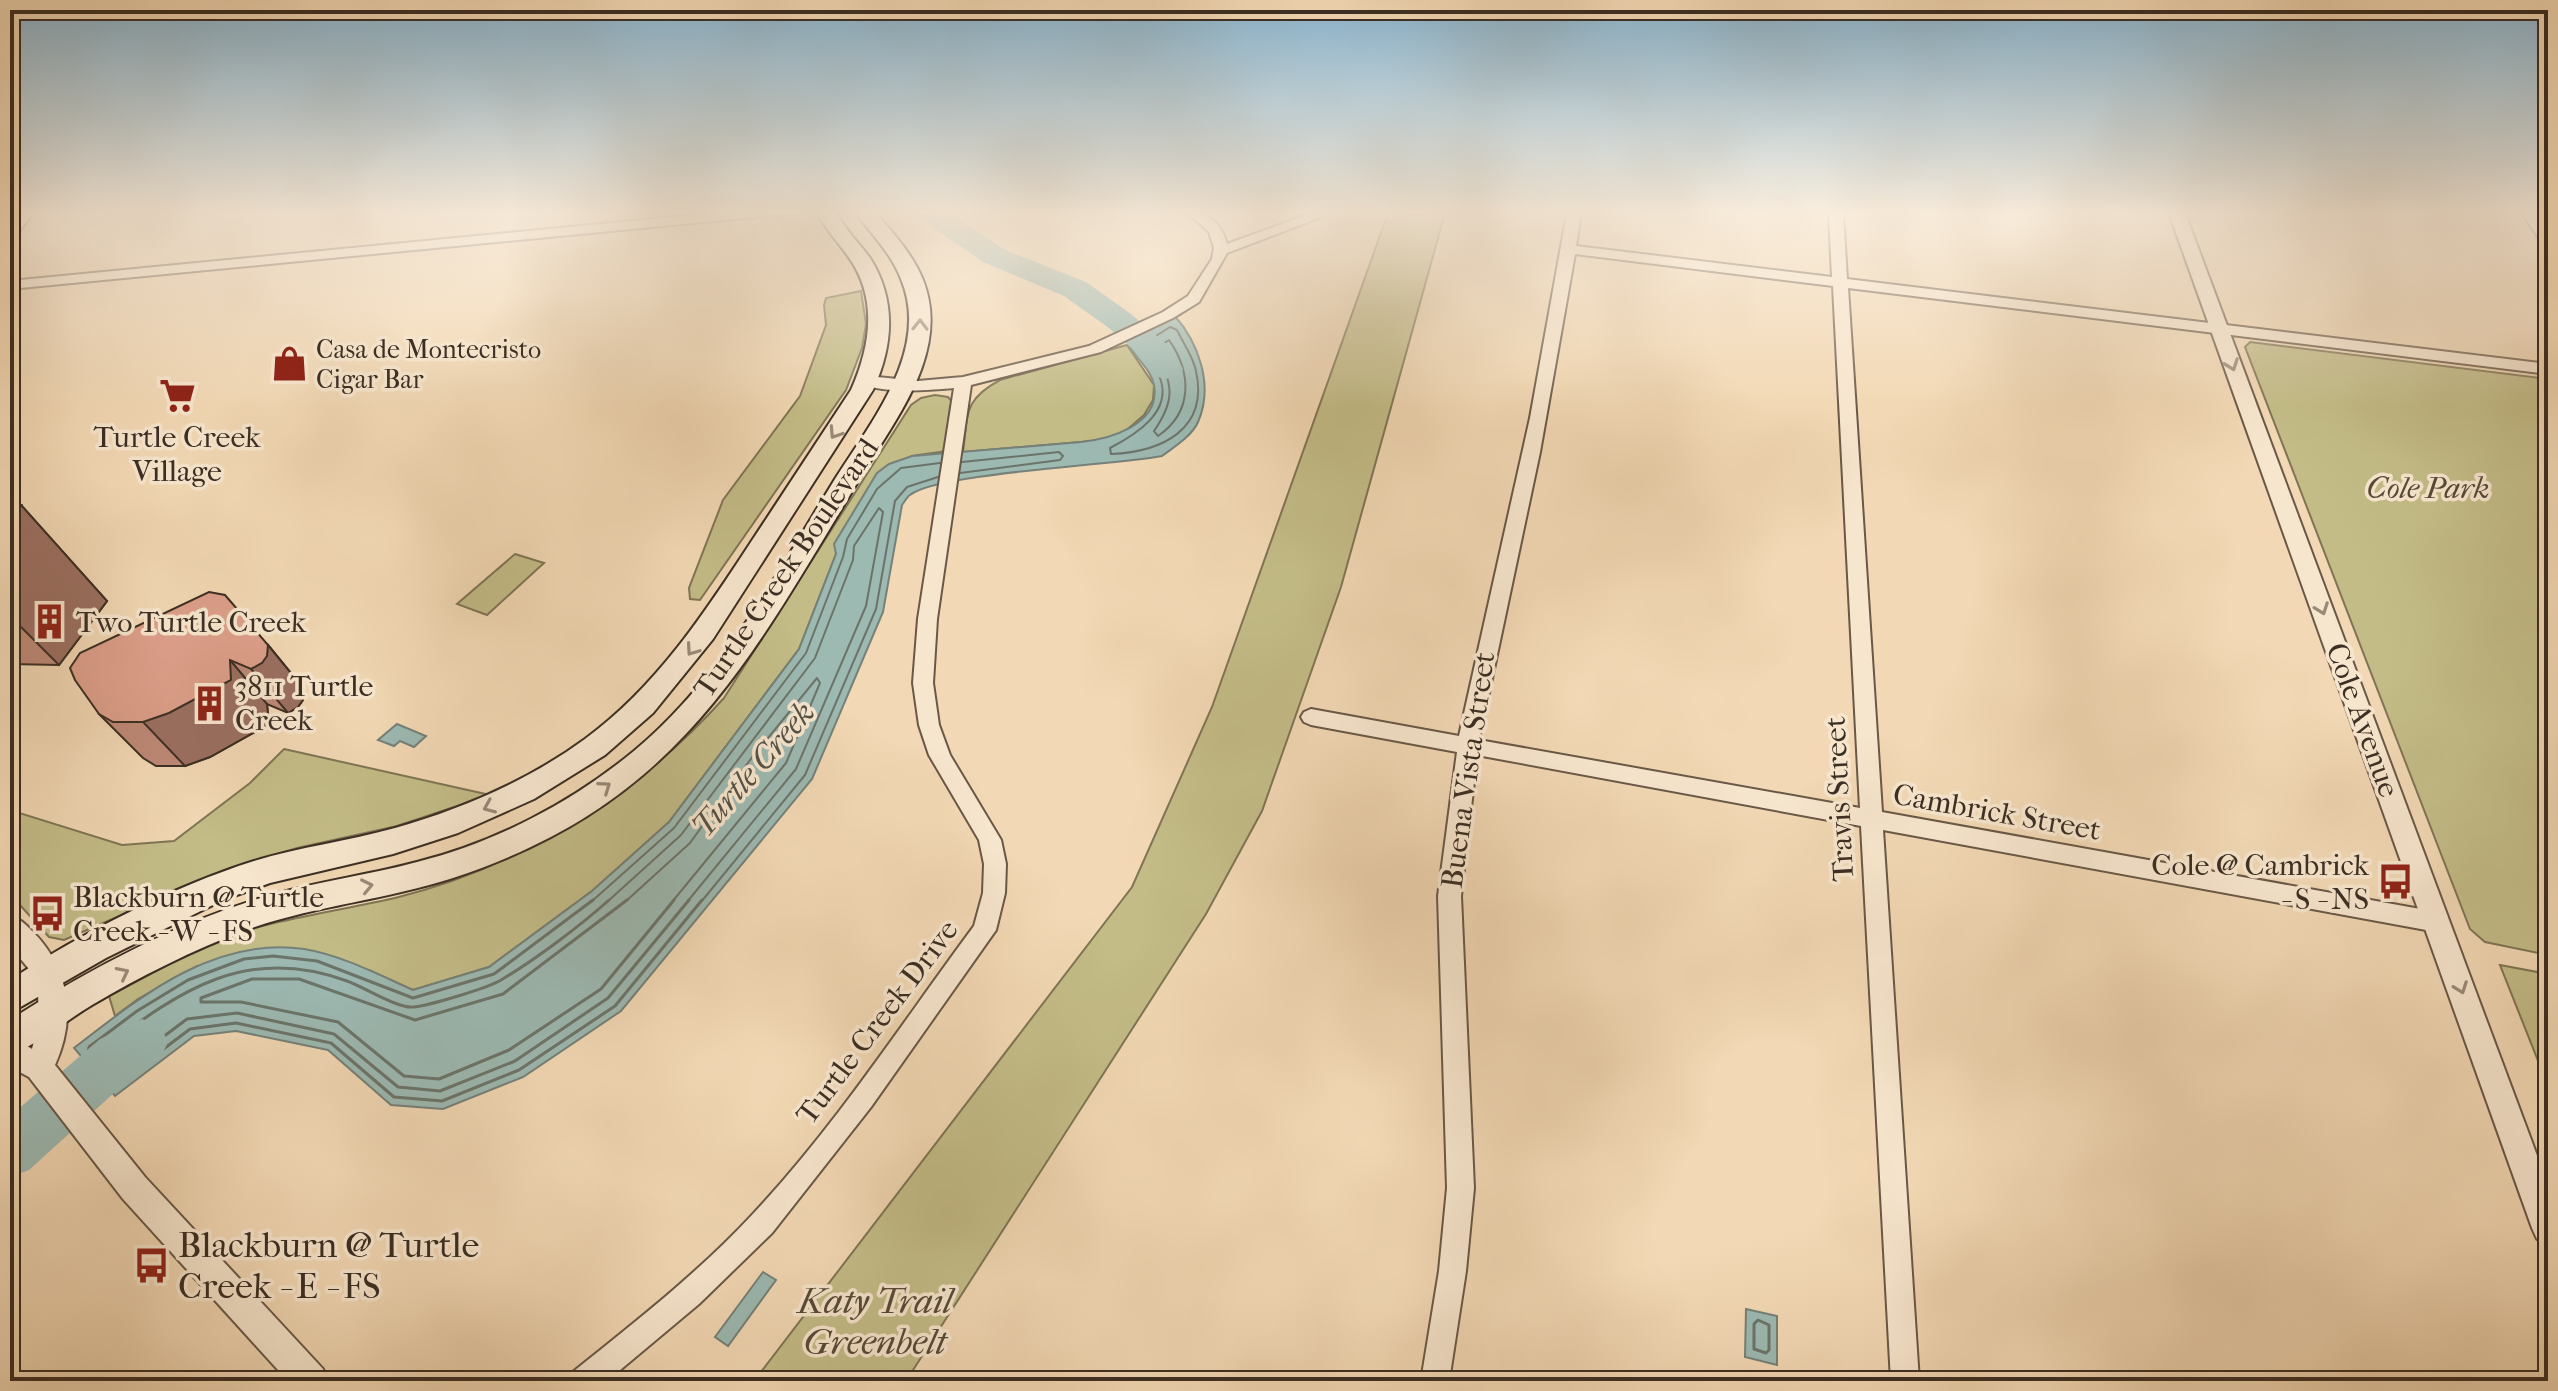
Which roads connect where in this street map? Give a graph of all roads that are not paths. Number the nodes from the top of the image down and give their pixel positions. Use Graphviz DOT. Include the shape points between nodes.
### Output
graph roads {
  1 [pos="83,278"];
  2 [pos="877,278"];
  3 [pos="913,278"];
  4 [pos="1209,278"];
  5 [pos="1563,278"];
  6 [pos="1799,278"];
  7 [pos="1840,278"];
  8 [pos="2201,278"];
  9 [pos="872,279"];
  10 [pos="1840,283"];
  11 [pos="10,285"];
  12 [pos="2219,329"];
  13 [pos="2548,369"];
  14 [pos="867,381"];
  15 [pos="963,382"];
  16 [pos="904,385"];
  17 [pos="711,622"];
  18 [pos="752,630"];
  19 [pos="1311,717"];
  20 [pos="1470,745"];
  21 [pos="1872,819"];
  22 [pos="2437,922"];
  23 [pos="10,927"];
  24 [pos="47,972"];
  25 [pos="10,998"];
  26 [pos="54,1010"];
  27 [pos="10,1039"];
  28 [pos="10,1049"];
  29 [pos="39,1067"];
  30 [pos="2548,1228"];
  31 [pos="311,1381"];
  32 [pos="584,1381"];
  33 [pos="1435,1381"];
  34 [pos="1905,1381"];
  1 -- 11 [label="street"];
  2 -- 9 [label="main road"];
  16 -- 3 [label="main road, Turtle Creek Boulevard, one-way" via="920,329"];
  4 -- 15 [label="street" via="1194,299 1111,343"];
  5 -- 20 [label="street, Buena Vista Street"];
  6 -- 10 [label="street"];
  7 -- 10 [label="street, Travis Street"];
  8 -- 12 [label="street, Cole Avenue"];
  9 -- 14 [label="main road, Turtle Creek Boulevard" via="880,325"];
  10 -- 12 [label="street"];
  10 -- 21 [label="street, Travis Street"];
  12 -- 13 [label="street"];
  12 -- 22 [label="street, Cole Avenue, one-way"];
  14 -- 16 [label="street"];
  14 -- 17 [label="main road, Turtle Creek Boulevard, one-way"];
  15 -- 16 [label="street"];
  15 -- 32 [label="street, Turtle Creek Drive" via="927,628 924,700 946,769 987,827 994,850 994,904 985,930 785,1198 678,1305"];
  16 -- 18 [label="main road, Turtle Creek Boulevard"];
  17 -- 18 [label="main road"];
  17 -- 24 [label="main road, Turtle Creek Boulevard, one-way" via="643,708 531,787 445,826 251,875"];
  26 -- 18 [label="main road, Turtle Creek Boulevard, one-way" via="243,917 418,875 476,856 555,818 623,775 673,733"];
  19 -- 20 [label="street, Cambrick Street"];
  20 -- 21 [label="street, Cambrick Street"];
  20 -- 33 [label="street, Buena Vista Street" via="1449,898 1461,1162 1453,1264"];
  21 -- 22 [label="street, Cambrick Street"];
  21 -- 34 [label="street, Travis Street"];
  22 -- 30 [label="street, Cole Avenue, one-way"];
  23 -- 24 [label="street"];
  24 -- 25 [label="main road, Turtle Creek Boulevard"];
  24 -- 26 [label="street"];
  26 -- 27 [label="main road, Turtle Creek Boulevard"];
  26 -- 29 [label="street"];
  28 -- 29 [label="street"];
  29 -- 31 [label="street" via="120,1171"];
}
